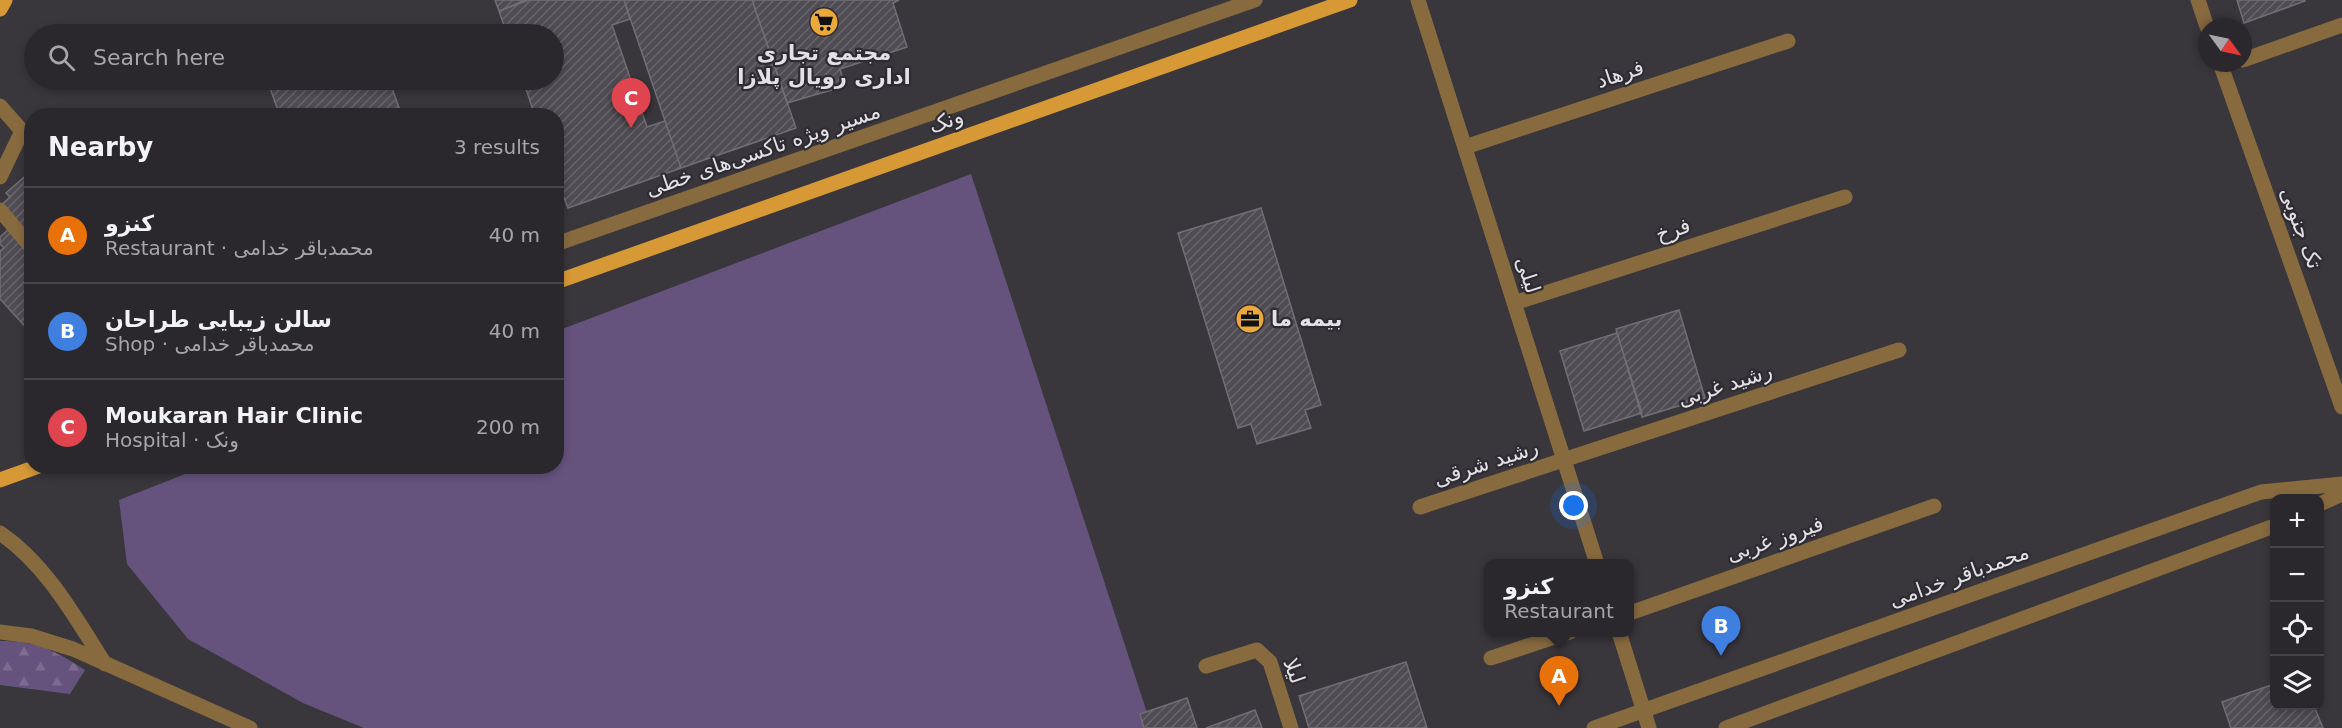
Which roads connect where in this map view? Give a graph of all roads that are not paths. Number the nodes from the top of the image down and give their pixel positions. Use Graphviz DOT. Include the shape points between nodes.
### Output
graph roads {
  1 [pos="5,0"];
  2 [pos="1255,0"];
  3 [pos="1350,0"];
  4 [pos="1418,0"];
  5 [pos="2198,0"];
  6 [pos="0,9"];
  7 [pos="2204,18"];
  8 [pos="2342,25"];
  9 [pos="1788,41"];
  10 [pos="2252,57"];
  11 [pos="2227,72"];
  12 [pos="0,106"];
  13 [pos="1465,147"];
  14 [pos="0,177"];
  15 [pos="1845,197"];
  16 [pos="0,210"];
  17 [pos="24,238"];
  18 [pos="564,241"];
  19 [pos="564,279"];
  20 [pos="1514,303"];
  21 [pos="1899,350"];
  22 [pos="2342,407"];
  23 [pos="1564,460"];
  24 [pos="24,471"];
  25 [pos="0,480"];
  26 [pos="2342,484"];
  27 [pos="2342,494"];
  28 [pos="2324,502"];
  29 [pos="1935,506"];
  30 [pos="1420,507"];
  31 [pos="2270,527"];
  32 [pos="0,533"];
  33 [pos="1595,559"];
  34 [pos="1634,611"];
  35 [pos="0,632"];
  36 [pos="1557,637"];
  37 [pos="1620,637"];
  38 [pos="1491,658"];
  39 [pos="105,664"];
  40 [pos="1206,666"];
  41 [pos="1644,710"];
  42 [pos="250,728"];
  43 [pos="1291,728"];
  44 [pos="1594,728"];
  45 [pos="1649,728"];
  46 [pos="1726,728"];
  1 -- 6 [label="main road"];
  2 -- 18 [label="street, مسیر ویژه تاکسی‌های خطی"];
  3 -- 19 [label="main road, ونک"];
  4 -- 13 [label="street, لیلی"];
  5 -- 7 [label="street"];
  8 -- 10 [label="street"];
  9 -- 13 [label="street, فرهاد"];
  11 -- 22 [label="street, تک جنوبی"];
  12 -- 14 [label="street" via="22,131"];
  13 -- 20 [label="street, لیلی"];
  15 -- 20 [label="street, فرخ"];
  16 -- 17 [label="street"];
  20 -- 23 [label="street, لیلی"];
  21 -- 23 [label="street, رشید غربی"];
  23 -- 30 [label="street, رشید شرقی"];
  23 -- 33 [label="street, لیلی"];
  24 -- 25 [label="main road"];
  26 -- 41 [label="street, محمدباقر خدامی" via="2261,492"];
  27 -- 28 [label="street"];
  29 -- 34 [label="street, فیروز غربی"];
  31 -- 46 [label="street"];
  32 -- 39 [label="street" via="29,556 70,608"];
  35 -- 39 [label="street" via="52,642"];
  36 -- 38 [label="street"];
  37 -- 41 [label="street"];
  39 -- 42 [label="street"];
  40 -- 43 [label="street, لیلا" via="1257,651 1263,653 1270,662"];
  41 -- 44 [label="street, محمدباقر خدامی"];
  41 -- 45 [label="street"];
}
